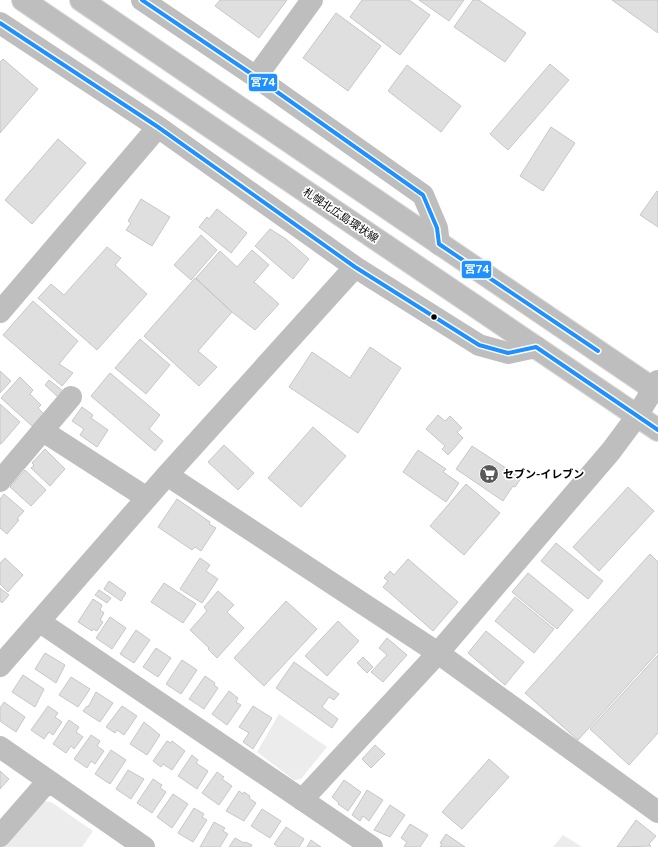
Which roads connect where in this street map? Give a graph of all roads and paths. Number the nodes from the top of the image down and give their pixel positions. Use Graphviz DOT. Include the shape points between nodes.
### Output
graph roads {
  1 [pos="23,0"];
  2 [pos="81,0"];
  3 [pos="142,0"];
  4 [pos="312,0"];
  5 [pos="0,23"];
  6 [pos="256,77"];
  7 [pos="158,126"];
  8 [pos="439,244"];
  9 [pos="355,267"];
  10 [pos="0,312"];
  11 [pos="536,347"];
  12 [pos="656,387"];
  13 [pos="71,397"];
  14 [pos="637,416"];
  15 [pos="658,430"];
  16 [pos="43,431"];
  17 [pos="167,475"];
  18 [pos="0,481"];
  19 [pos="147,498"];
  20 [pos="40,622"];
  21 [pos="438,653"];
  22 [pos="0,666"];
  23 [pos="0,747"];
  24 [pos="48,781"];
  25 [pos="302,800"];
  26 [pos="658,812"];
  27 [pos="0,836"];
  28 [pos="144,847"];
  29 [pos="372,847"];
  1 -- 11 [label="street, 札幌北広島環状線"];
  2 -- 8 [label="street"];
  3 -- 6 [label="street"];
  4 -- 6 [label="street"];
  5 -- 7 [label="street"];
  6 -- 8 [label="street" via="424,196 437,228"];
  7 -- 9 [label="street"];
  7 -- 10 [label="street"];
  8 -- 12 [label="street"];
  9 -- 11 [label="street" via="479,345 508,353"];
  9 -- 17 [label="street"];
  11 -- 14 [label="street, 札幌北広島環状線"];
  12 -- 14 [label="street"];
  13 -- 16 [label="street"];
  14 -- 15 [label="street, 札幌北広島環状線"];
  14 -- 21 [label="street" via="606,457"];
  16 -- 18 [label="street"];
  16 -- 19 [label="street"];
  17 -- 19 [label="street"];
  17 -- 21 [label="street"];
  19 -- 20 [label="street"];
  20 -- 22 [label="street"];
  20 -- 25 [label="street"];
  21 -- 25 [label="street"];
  21 -- 26 [label="street"];
  23 -- 24 [label="street"];
  24 -- 27 [label="street"];
  24 -- 28 [label="street"];
  25 -- 29 [label="street"];
}
